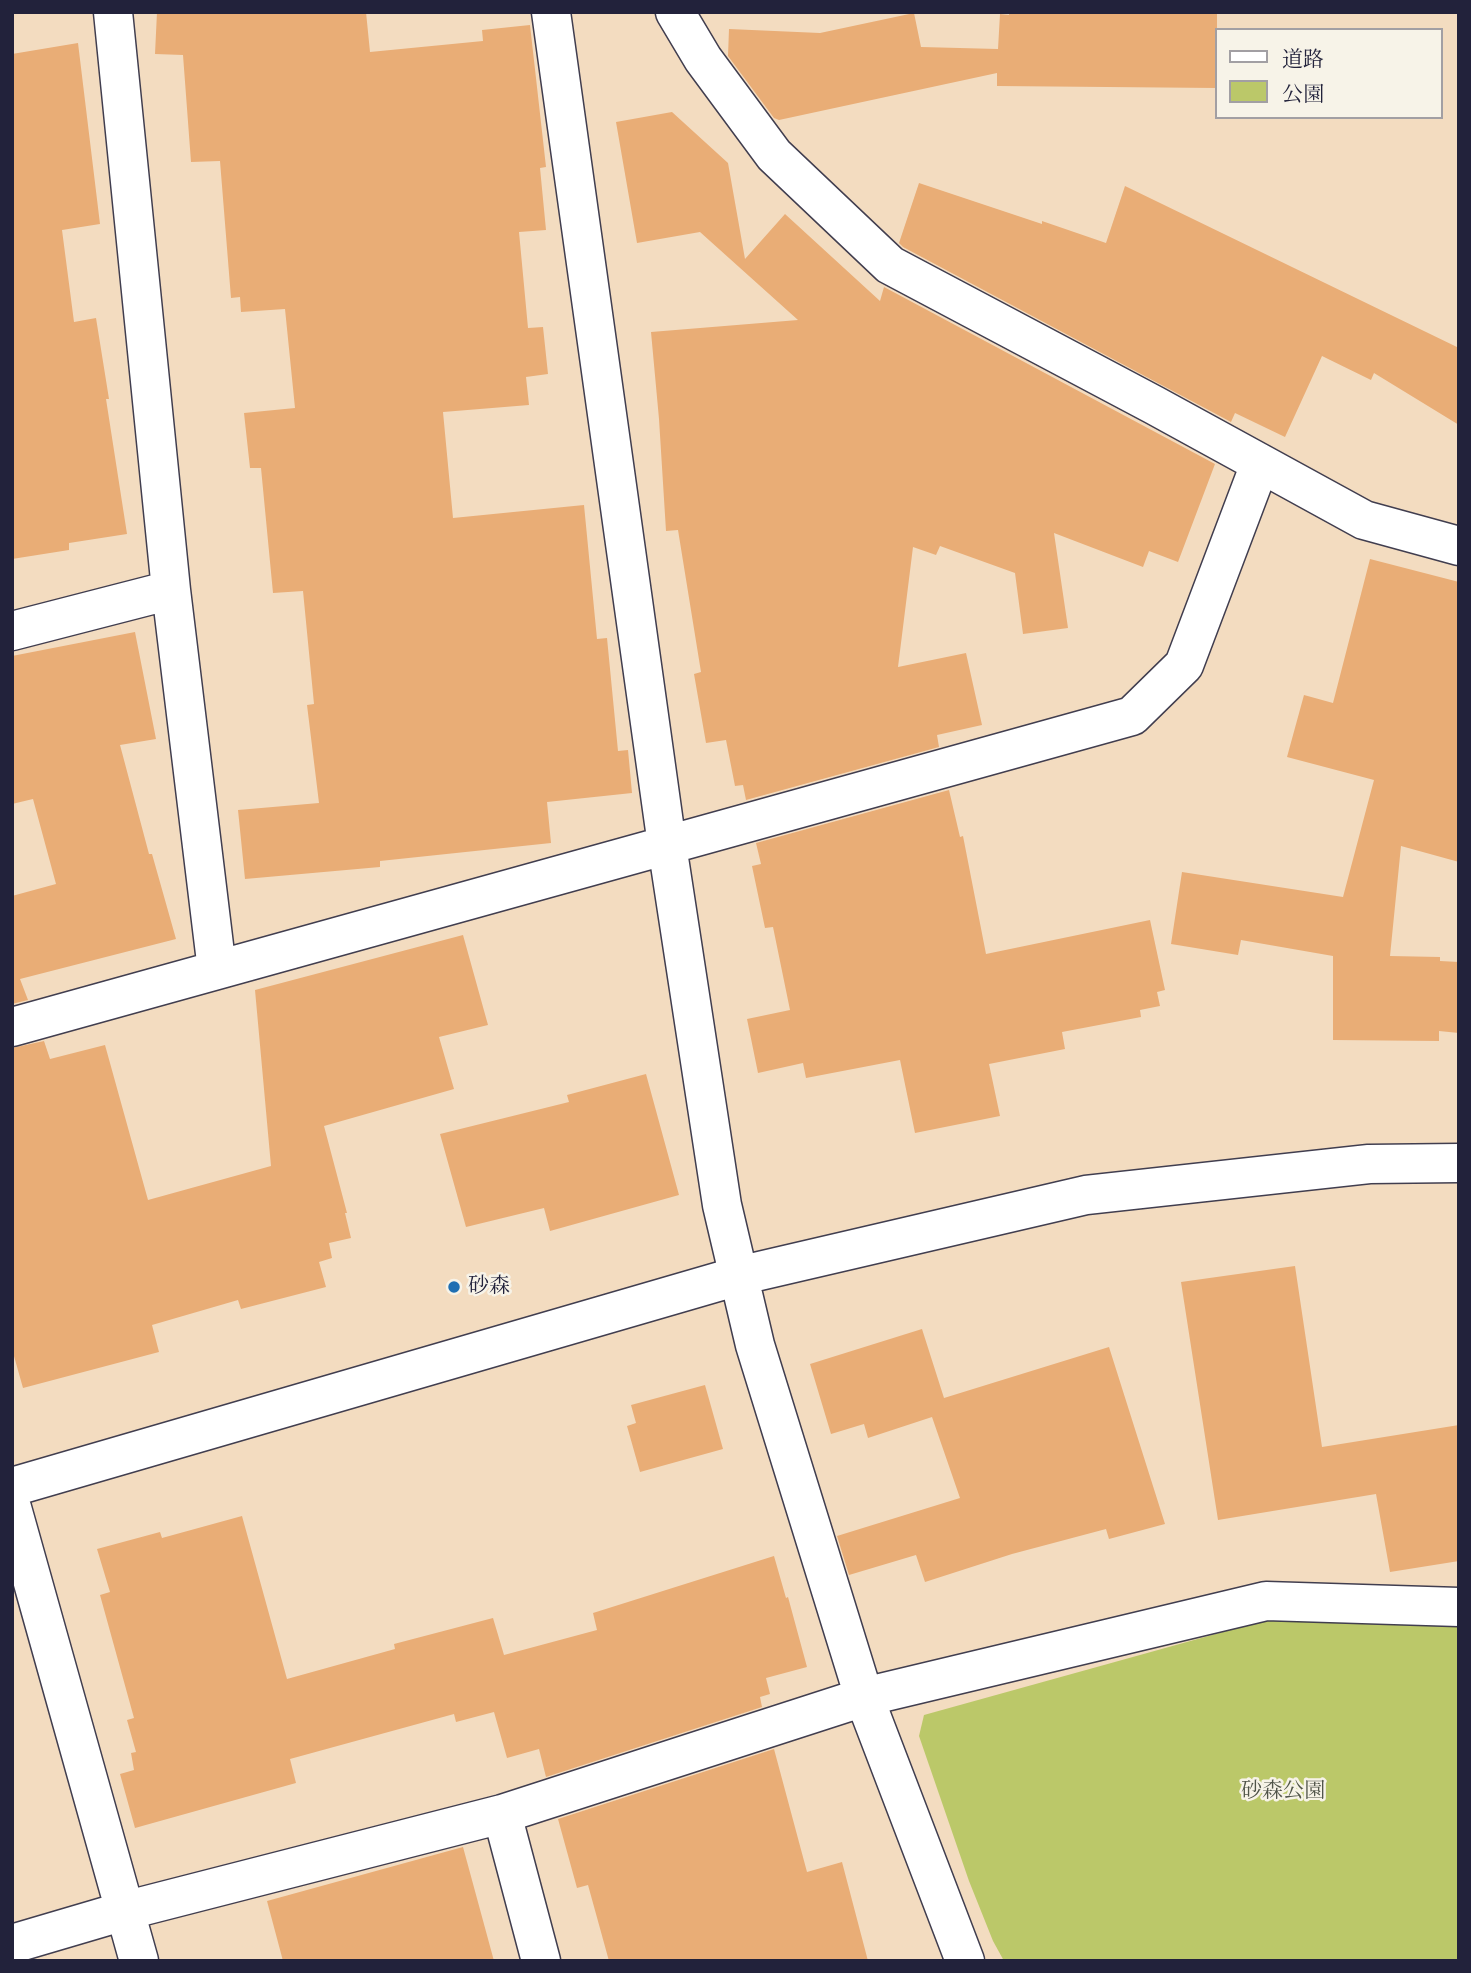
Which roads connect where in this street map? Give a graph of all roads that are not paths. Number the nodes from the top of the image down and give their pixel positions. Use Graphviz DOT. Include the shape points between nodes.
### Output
graph roads {
  1 [pos="113,12"];
  2 [pos="551,12"];
  3 [pos="674,12"];
  4 [pos="1260,464"];
  5 [pos="1459,546"];
  6 [pos="171,590"];
  7 [pos="12,631"];
  8 [pos="667,845"];
  9 [pos="218,970"];
  10 [pos="12,1027"];
  11 [pos="1459,1163"];
  12 [pos="738,1276"];
  13 [pos="12,1487"];
  14 [pos="12,1508"];
  15 [pos="1459,1607"];
  16 [pos="864,1697"];
  17 [pos="502,1814"];
  18 [pos="124,1911"];
  19 [pos="12,1944"];
  20 [pos="139,1961"];
  21 [pos="541,1961"];
  22 [pos="965,1961"];
  1 -- 6 [label="street"];
  2 -- 8 [label="street"];
  3 -- 4 [label="street" via="774,155 890,265"];
  4 -- 5 [label="street" via="1364,520"];
  4 -- 8 [label="street" via="1184,665 1132,716"];
  6 -- 7 [label="street"];
  6 -- 9 [label="street"];
  8 -- 9 [label="street"];
  8 -- 12 [label="street" via="722,1205"];
  9 -- 10 [label="street"];
  11 -- 12 [label="street" via="1368,1164 1086,1195"];
  12 -- 13 [label="street"];
  12 -- 16 [label="street"];
  14 -- 18 [label="street"];
  15 -- 16 [label="street" via="1266,1601"];
  16 -- 17 [label="street"];
  16 -- 22 [label="street"];
  17 -- 18 [label="street"];
  17 -- 21 [label="street"];
  18 -- 19 [label="street"];
  18 -- 20 [label="street"];
}
